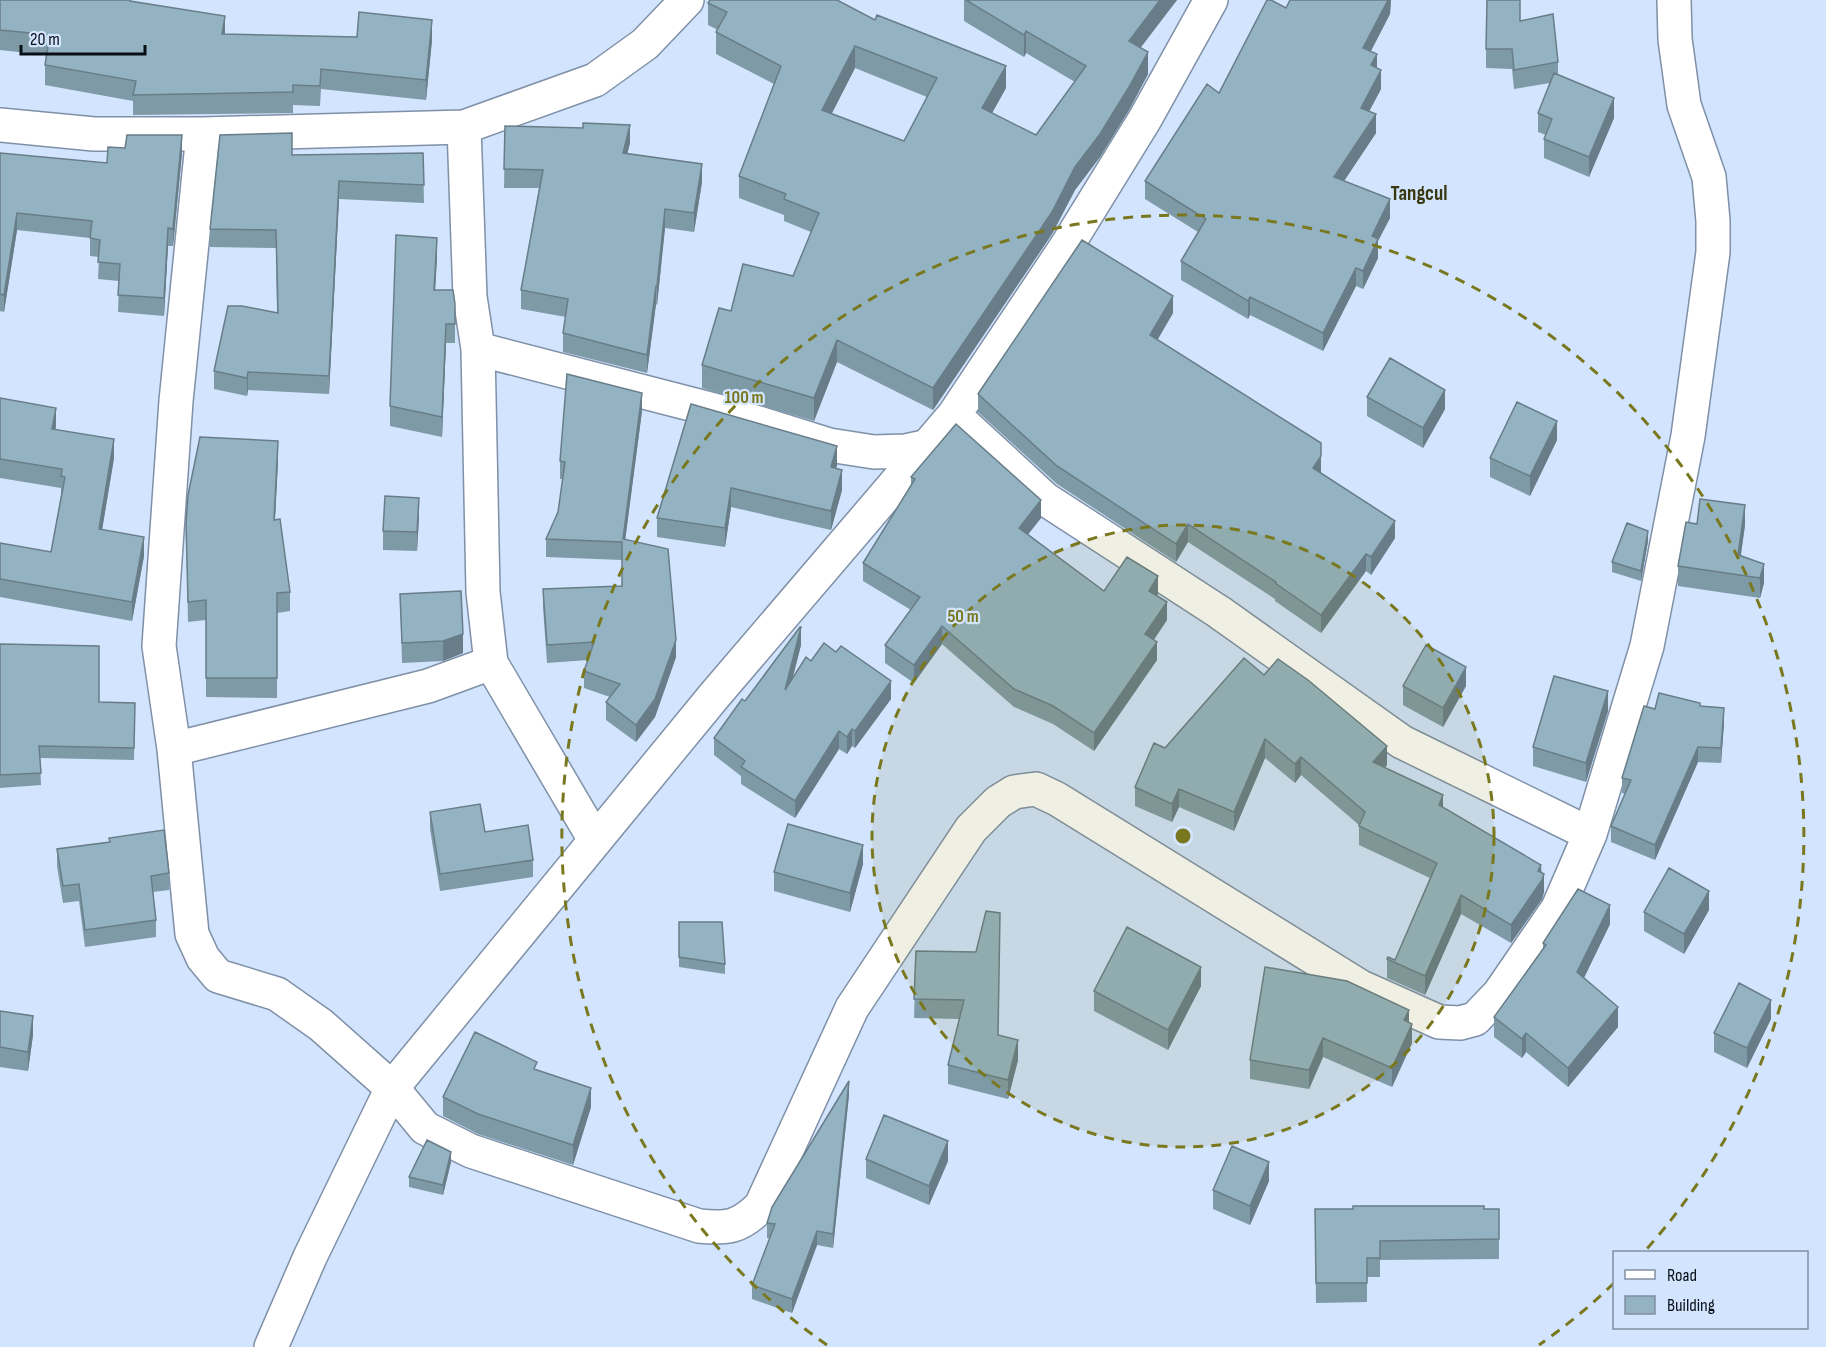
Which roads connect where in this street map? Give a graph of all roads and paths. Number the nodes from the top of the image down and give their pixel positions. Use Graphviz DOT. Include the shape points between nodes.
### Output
graph roads {
  1 [pos="687,0"];
  2 [pos="1211,0"];
  3 [pos="1674,0"];
  4 [pos="0,125"];
  5 [pos="464,127"];
  6 [pos="203,134"];
  7 [pos="478,349"];
  8 [pos="954,415"];
  9 [pos="928,446"];
  10 [pos="492,663"];
  11 [pos="174,749"];
  12 [pos="1590,834"];
  13 [pos="595,840"];
  14 [pos="392,1088"];
  15 [pos="271,1347"];
  1 -- 5 [label="street" via="645,44 595,80"];
  2 -- 8 [label="street" via="1145,119 1074,234"];
  3 -- 12 [label="street" via="1684,105 1709,177 1713,252 1688,436 1647,646"];
  4 -- 6 [label="street" via="94,134"];
  5 -- 6 [label="street"];
  5 -- 7 [label="street" via="470,297"];
  6 -- 11 [label="street" via="176,401 159,646"];
  7 -- 9 [label="street" via="733,415 829,445 874,452"];
  7 -- 10 [label="street" via="483,592"];
  8 -- 9 [label="street"];
  8 -- 12 [label="street" via="1045,499 1219,612 1402,742"];
  9 -- 13 [label="street"];
  10 -- 11 [label="street" via="428,686"];
  10 -- 13 [label="street"];
  11 -- 14 [label="street" via="192,934 203,958 218,976 277,994 321,1025"];
  12 -- 14 [label="street" via="1558,908 1499,994 1475,1019 1439,1022 1361,987 1057,799 1036,789 1014,792 971,828 852,1008 761,1206 735,1226 699,1226 471,1151 425,1128"];
  13 -- 14 [label="street"];
  14 -- 15 [label="street"];
}
